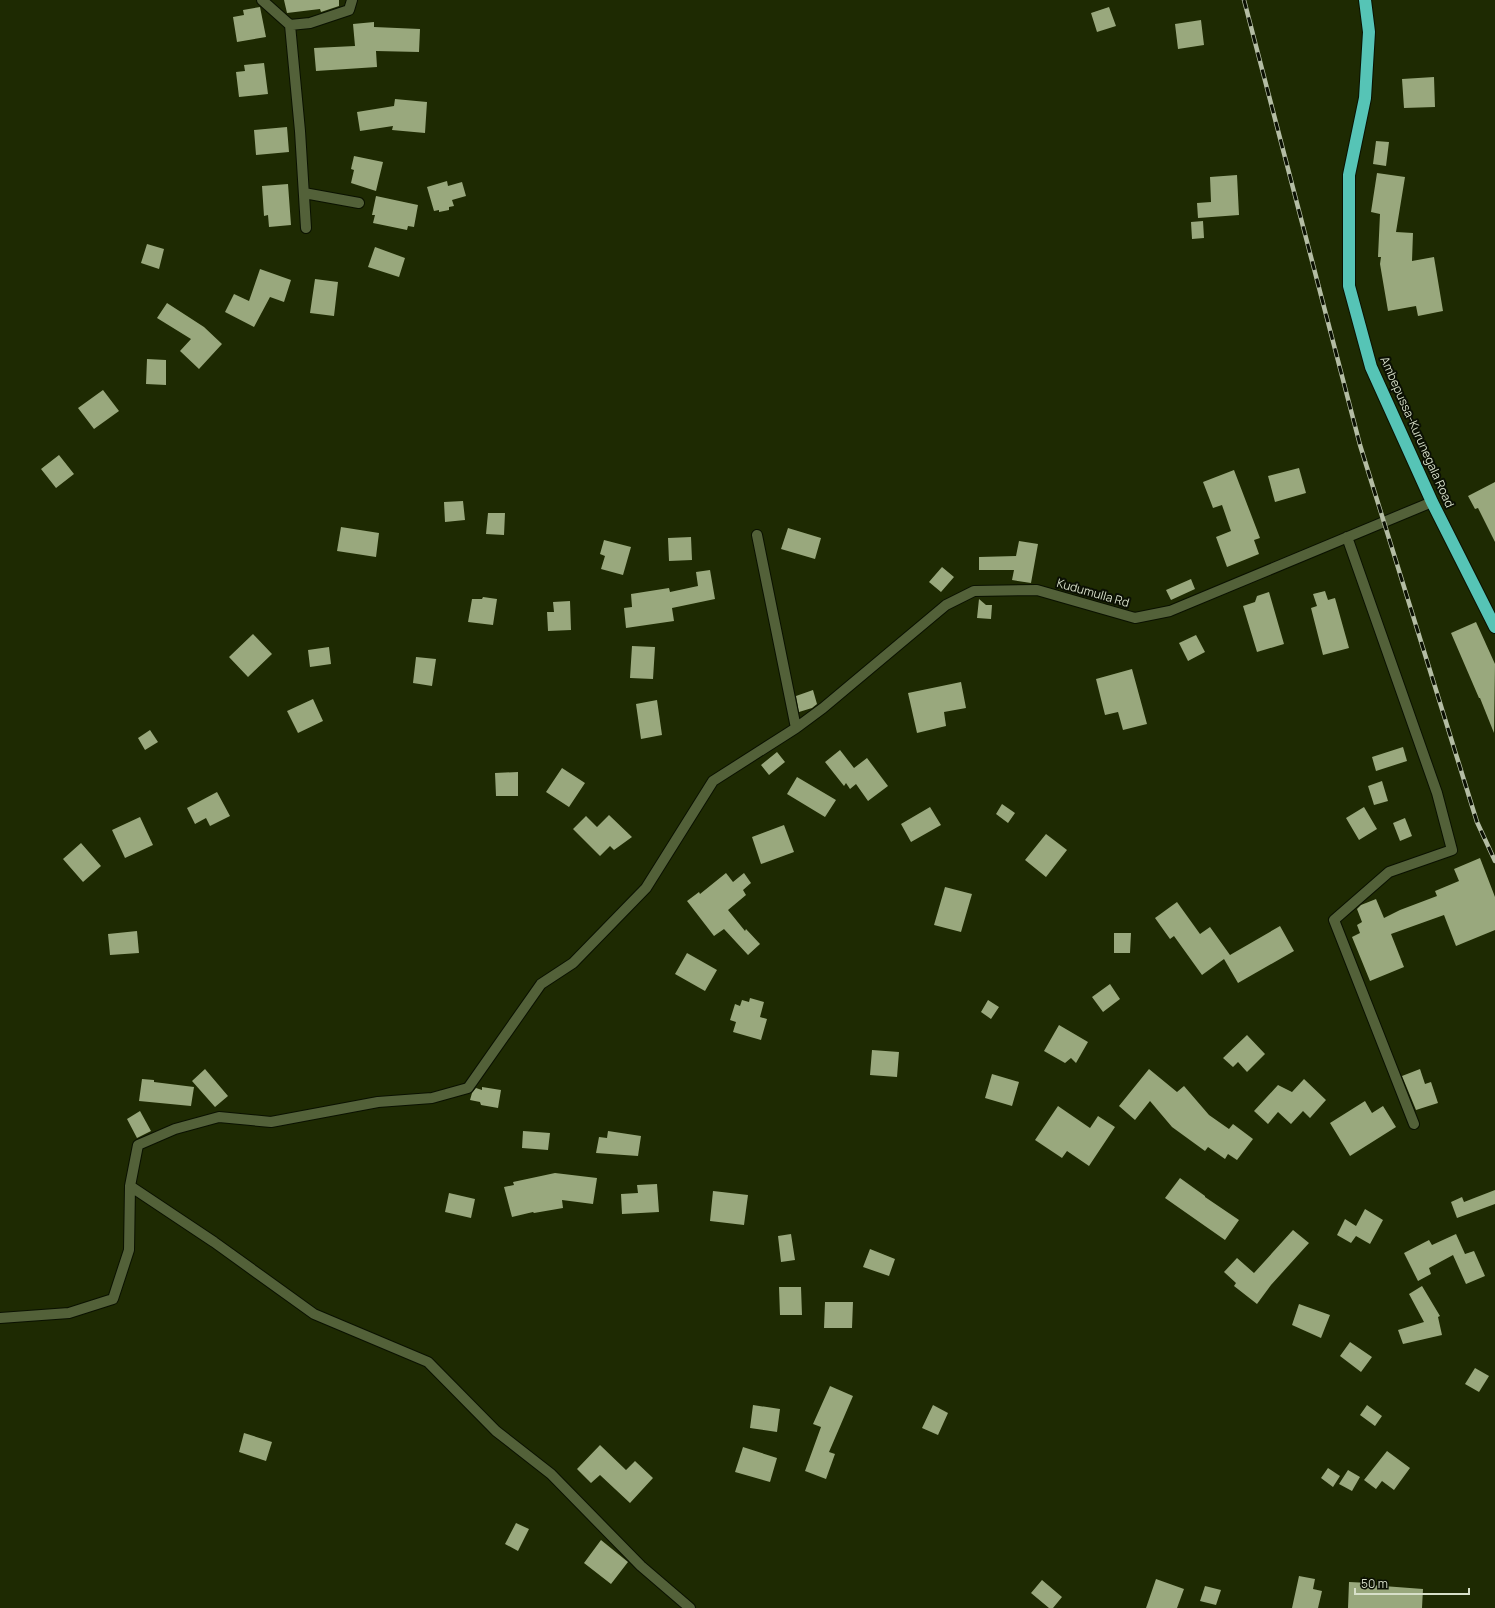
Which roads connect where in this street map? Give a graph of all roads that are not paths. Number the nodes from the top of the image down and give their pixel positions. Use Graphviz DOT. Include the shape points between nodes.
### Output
graph roads {
  1 [pos="262,0"];
  2 [pos="352,0"];
  3 [pos="1365,0"];
  4 [pos="290,25"];
  5 [pos="304,193"];
  6 [pos="359,203"];
  7 [pos="306,228"];
  8 [pos="1432,502"];
  9 [pos="757,535"];
  10 [pos="1347,537"];
  11 [pos="1495,627"];
  12 [pos="796,728"];
  13 [pos="1414,1124"];
  14 [pos="130,1186"];
  15 [pos="0,1318"];
  16 [pos="690,1608"];
  1 -- 4 [label="street"];
  2 -- 4 [label="street" via="349,10 310,23"];
  3 -- 8 [label="highway, Ambepussa-Kurunegala Road" via="1369,32 1365,98 1350,175 1349,286 1371,367"];
  4 -- 5 [label="street"];
  5 -- 6 [label="street"];
  5 -- 7 [label="street"];
  8 -- 10 [label="street, Kudumulla Rd"];
  8 -- 11 [label="highway, Ambepussa-Kurunegala Road"];
  9 -- 12 [label="street"];
  10 -- 12 [label="street, Kudumulla Rd" via="1170,611 1135,618 1037,590 974,591 946,605"];
  10 -- 13 [label="street" via="1437,793 1452,850 1389,872 1334,920"];
  12 -- 14 [label="street, Kudumulla Rd" via="713,781 646,888 573,963 541,984 468,1088 432,1098 378,1102 271,1122 219,1117 175,1129 138,1145"];
  14 -- 15 [label="street" via="129,1250 113,1299 69,1313"];
  14 -- 16 [label="street" via="314,1314 428,1362 496,1431 552,1474 641,1566"];
}
